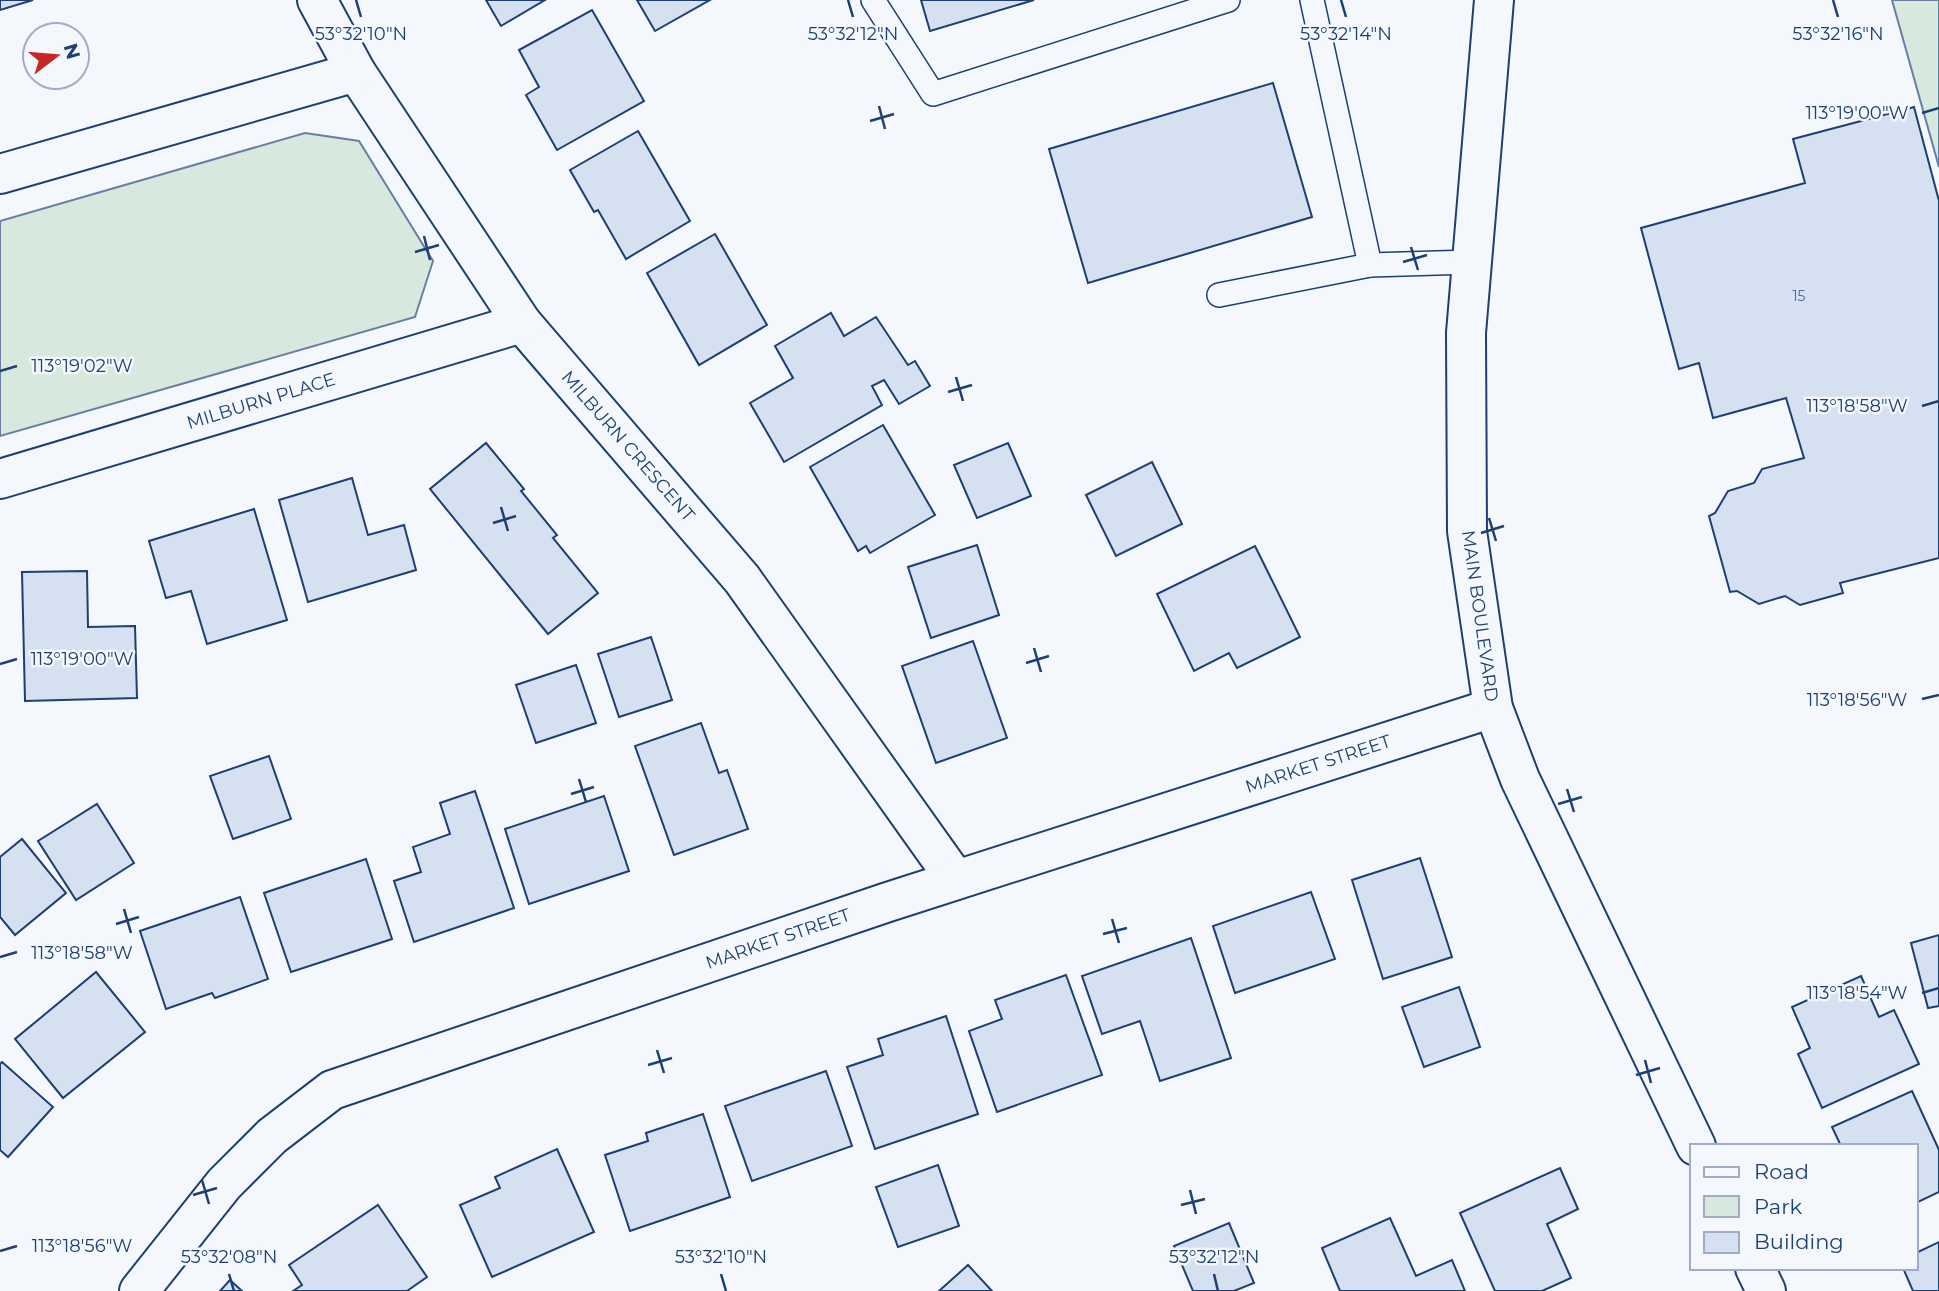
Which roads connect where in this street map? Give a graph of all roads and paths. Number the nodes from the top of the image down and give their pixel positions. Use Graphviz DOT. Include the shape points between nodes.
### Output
graph roads {
  1 [pos="317,0"];
  2 [pos="873,0"];
  3 [pos="1228,0"];
  4 [pos="1312,0"];
  5 [pos="1494,0"];
  6 [pos="356,72"];
  7 [pos="0,174"];
  8 [pos="1471,262"];
  9 [pos="1370,265"];
  10 [pos="1220,295"];
  11 [pos="522,323"];
  12 [pos="0,479"];
  13 [pos="1493,708"];
  14 [pos="956,880"];
  15 [pos="1695,1144"];
  16 [pos="1756,1270"];
  17 [pos="139,1291"];
  18 [pos="1766,1291"];
  1 -- 6 [label="street, MILBURN CRESCENT"];
  2 -- 3 [label="lane" via="933,94"];
  4 -- 9 [label="lane"];
  5 -- 8 [label="street, MAIN BOULEVARD"];
  6 -- 7 [label="street"];
  6 -- 11 [label="street, MILBURN CRESCENT"];
  8 -- 9 [label="lane"];
  8 -- 13 [label="street, MAIN BOULEVARD" via="1466,333 1467,531"];
  9 -- 10 [label="lane"];
  11 -- 12 [label="street, MILBURN PLACE"];
  11 -- 14 [label="street, MILBURN CRESCENT" via="742,579"];
  13 -- 14 [label="street, MARKET STREET"];
  13 -- 15 [label="street, MAIN BOULEVARD" via="1520,779"];
  14 -- 17 [label="street, MARKET STREET" via="332,1090 272,1136 224,1184"];
  16 -- 18 [label="street"];
}
